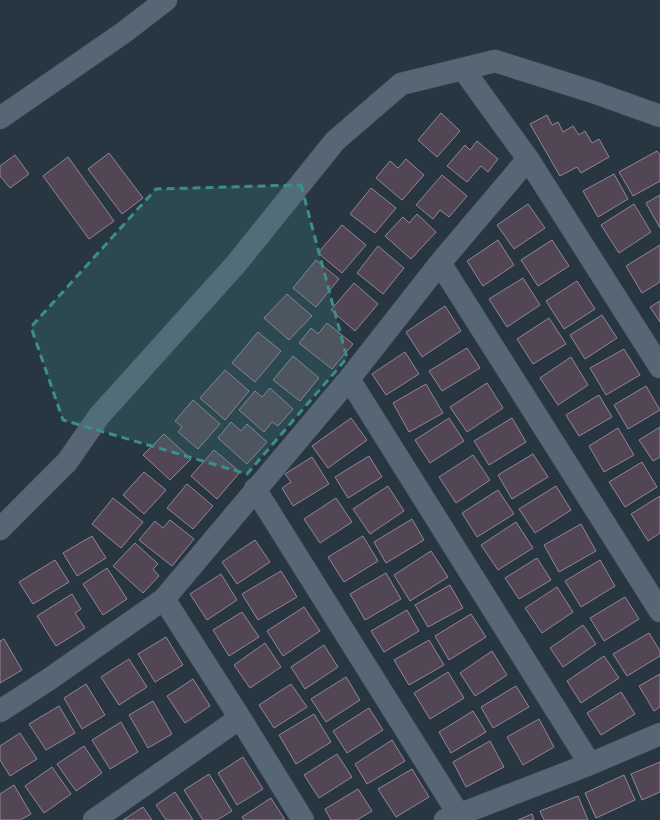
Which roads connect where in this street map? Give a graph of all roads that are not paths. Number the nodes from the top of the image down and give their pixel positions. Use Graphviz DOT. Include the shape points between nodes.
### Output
graph roads {
  1 [pos="166,0"];
  2 [pos="463,69"];
  3 [pos="660,116"];
  4 [pos="0,118"];
  5 [pos="528,159"];
  6 [pos="440,263"];
  7 [pos="660,367"];
  8 [pos="349,379"];
  9 [pos="255,489"];
  10 [pos="0,529"];
  11 [pos="164,599"];
  12 [pos="660,611"];
  13 [pos="0,711"];
  14 [pos="240,718"];
  15 [pos="660,734"];
  16 [pos="590,764"];
  17 [pos="451,818"];
  18 [pos="94,820"];
  19 [pos="303,820"];
  1 -- 4 [label="street"];
  2 -- 3 [label="street" via="495,61"];
  2 -- 5 [label="street"];
  2 -- 10 [label="street" via="401,84 335,141 236,264 99,416 67,462"];
  5 -- 6 [label="street"];
  5 -- 7 [label="street"];
  6 -- 8 [label="street"];
  6 -- 12 [label="street"];
  8 -- 9 [label="street"];
  8 -- 16 [label="street"];
  9 -- 11 [label="street"];
  9 -- 17 [label="street"];
  11 -- 13 [label="street"];
  11 -- 14 [label="street"];
  14 -- 18 [label="street"];
  14 -- 19 [label="street"];
  15 -- 16 [label="street"];
  16 -- 17 [label="street"];
}
